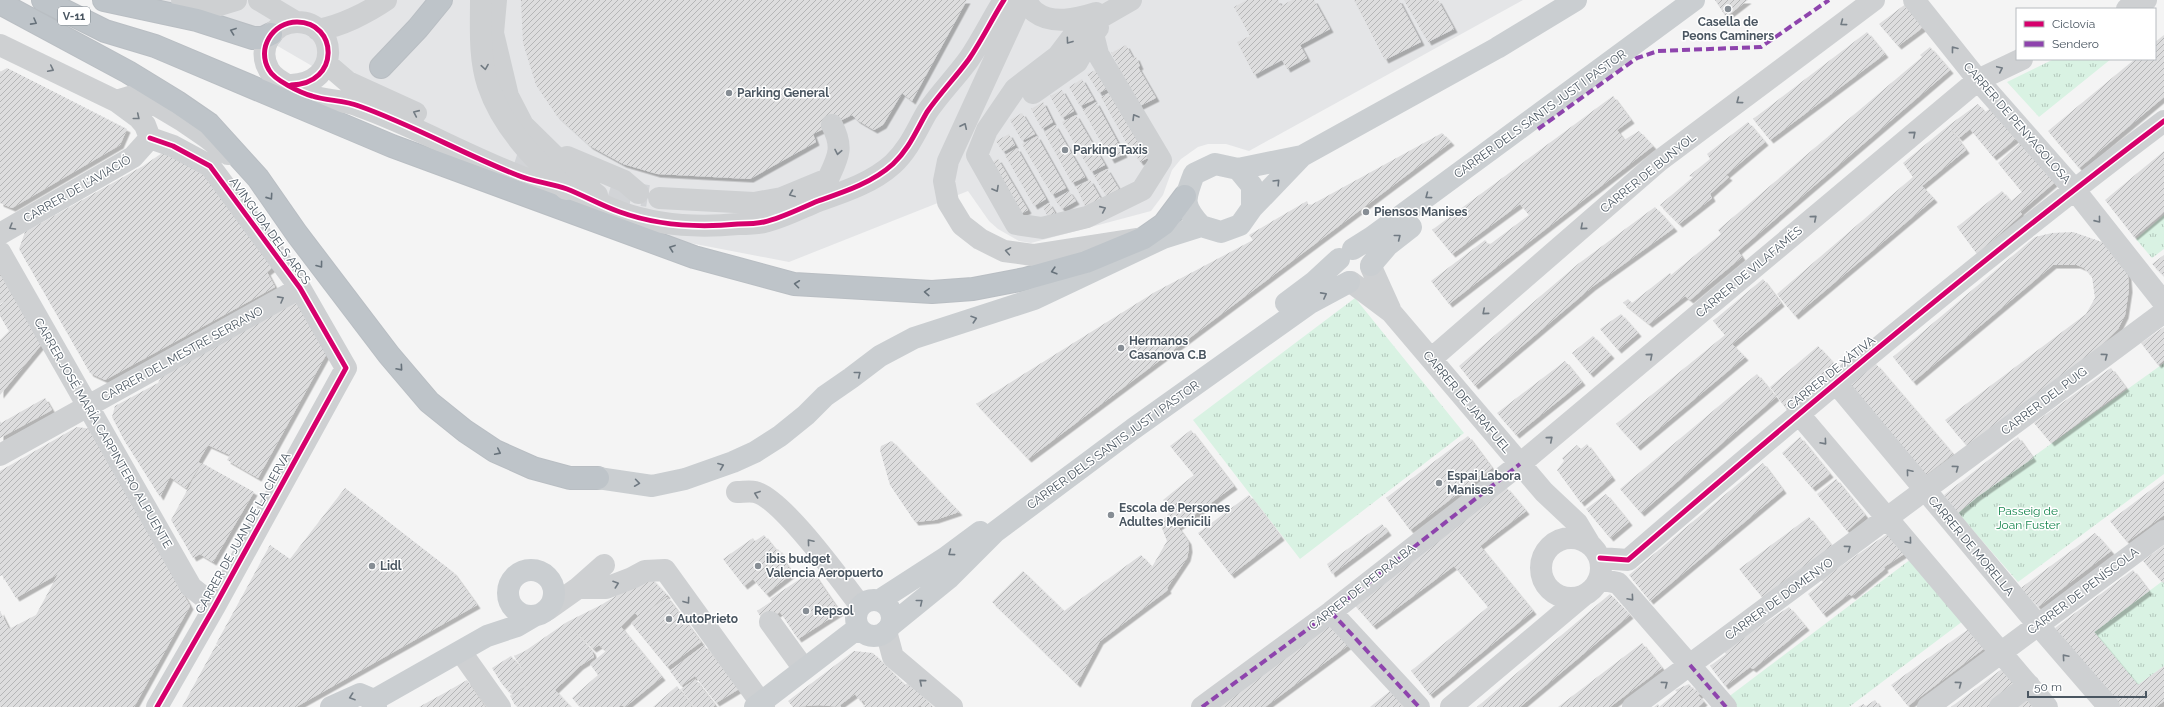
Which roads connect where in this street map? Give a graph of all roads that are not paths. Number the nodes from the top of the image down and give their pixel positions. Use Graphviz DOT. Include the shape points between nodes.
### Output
graph roads {
  1 [pos="44,0"];
  2 [pos="104,0"];
  3 [pos="182,0"];
  4 [pos="236,0"];
  5 [pos="375,0"];
  6 [pos="386,0"];
  7 [pos="427,0"];
  8 [pos="441,0"];
  9 [pos="481,0"];
  10 [pos="496,0"];
  11 [pos="510,0"];
  12 [pos="1004,0"];
  13 [pos="1023,0"];
  14 [pos="1576,0"];
  15 [pos="1694,0"];
  16 [pos="1874,0"];
  17 [pos="1914,0"];
  18 [pos="2146,0"];
  19 [pos="1127,2"];
  20 [pos="0,3"];
  21 [pos="2129,8"];
  22 [pos="357,15"];
  23 [pos="1088,17"];
  24 [pos="274,18"];
  25 [pos="318,30"];
  26 [pos="1630,49"];
  27 [pos="5,54"];
  28 [pos="2020,60"];
  29 [pos="327,64"];
  30 [pos="1978,80"];
  31 [pos="292,85"];
  32 [pos="116,101"];
  33 [pos="1022,101"];
  34 [pos="2164,121"];
  35 [pos="832,125"];
  36 [pos="150,138"];
  37 [pos="567,156"];
  38 [pos="1302,156"];
  39 [pos="516,158"];
  40 [pos="1238,169"];
  41 [pos="258,178"];
  42 [pos="566,189"];
  43 [pos="2074,190"];
  44 [pos="638,192"];
  45 [pos="1185,196"];
  46 [pos="659,198"];
  47 [pos="1252,208"];
  48 [pos="620,213"];
  49 [pos="1201,226"];
  50 [pos="0,234"];
  51 [pos="1144,238"];
  52 [pos="0,252"];
  53 [pos="1346,254"];
  54 [pos="1371,266"];
  55 [pos="1350,282"];
  56 [pos="300,288"];
  57 [pos="2164,303"];
  58 [pos="1391,312"];
  59 [pos="2164,312"];
  60 [pos="1431,359"];
  61 [pos="346,368"];
  62 [pos="1835,382"];
  63 [pos="88,407"];
  64 [pos="1798,413"];
  65 [pos="0,455"];
  66 [pos="1520,464"];
  67 [pos="598,478"];
  68 [pos="1925,491"];
  69 [pos="737,492"];
  70 [pos="1544,492"];
  71 [pos="1889,518"];
  72 [pos="2164,531"];
  73 [pos="1557,541"];
  74 [pos="1595,551"];
  75 [pos="604,565"];
  76 [pos="1599,580"];
  77 [pos="578,588"];
  78 [pos="1553,593"];
  79 [pos="1584,595"];
  80 [pos="509,599"];
  81 [pos="870,603"];
  82 [pos="215,606"];
  83 [pos="1331,612"];
  84 [pos="540,613"];
  85 [pos="770,622"];
  86 [pos="2038,625"];
  87 [pos="858,628"];
  88 [pos="888,629"];
  89 [pos="487,636"];
  90 [pos="1535,637"];
  91 [pos="461,652"];
  92 [pos="2002,652"];
  93 [pos="1690,665"];
  94 [pos="804,669"];
  95 [pos="2029,685"];
  96 [pos="375,704"];
  97 [pos="760,706"];
  98 [pos="157,707"];
  99 [pos="331,707"];
  100 [pos="500,707"];
  101 [pos="952,707"];
  102 [pos="1202,707"];
  103 [pos="1419,707"];
  104 [pos="1451,707"];
  105 [pos="1634,707"];
  106 [pos="1726,707"];
  107 [pos="1928,707"];
  108 [pos="2000,707"];
  109 [pos="2047,707"];
  110 [pos="2109,707"];
  51 -- 1 [label="highway, V-11, one-way" via="1086,262 1025,279 973,289 932,292 794,284 694,257 392,146 155,46 105,31"];
  24 -- 2 [label="highway, one-way" via="263,38 253,38 197,20"];
  3 -- 4 [label="street" via="213,7"];
  5 -- 22 [label="street"];
  6 -- 22 [label="street"];
  7 -- 8 [label="highway" via="381,67"];
  9 -- 42 [label="street, one-way, bridge" via="481,39 488,84 500,112 535,160"];
  10 -- 48 [label="street" via="493,33 508,96 523,125 582,183"];
  11 -- 37 [label="street" via="507,39 519,87 534,117"];
  12 -- 48 [label="street" via="970,58 928,112 910,145 892,165 864,184 765,222 706,227 662,224"];
  13 -- 23 [label="street" via="1035,12 1051,20"];
  51 -- 13 [label="street, one-way" via="1033,254 1004,251 980,239 962,225 948,202 944,181 948,161"];
  14 -- 38 [label="main road" via="1497,48"];
  15 -- 26 [label="main road"];
  16 -- 60 [label="street, CARRER DE BUNYOL, one-way" via="1659,161"];
  30 -- 17 [label="street, CARRER DE PENYAGOLOSA, one-way"];
  18 -- 21 [label="street"];
  19 -- 23 [label="street"];
  19 -- 23 [label="street, one-way" via="1077,30 1058,56 1015,88 987,130 977,155 1016,224 1042,228 1087,217 1142,190 1161,160 1098,54"];
  20 -- 41 [label="highway, one-way" via="128,72 177,102 209,124"];
  22 -- 25 [label="street"];
  23 -- 33 [label="street" via="1077,62"];
  24 -- 25 [label="street" via="311,25"];
  24 -- 31 [label="street" via="265,47 265,61 275,77"];
  25 -- 29 [label="street" via="328,46"];
  26 -- 53 [label="main road, CARRER DELS SANTS JUST I PASTOR, one-way"];
  54 -- 26 [label="main road, CARRER DELS SANTS JUST I PASTOR, one-way" via="1388,245 1538,129"];
  27 -- 32 [label="street, one-way"];
  30 -- 28 [label="street, CARRER DE VILAFAMÉS, one-way"];
  29 -- 31 [label="street" via="313,81 303,85"];
  39 -- 29 [label="street, one-way" via="348,82"];
  30 -- 43 [label="street, CARRER DE PENYAGOLOSA"];
  66 -- 30 [label="street, CARRER DE VILAFAMÉS, one-way"];
  31 -- 42 [label="street" via="313,96 355,104 519,176"];
  32 -- 36 [label="street, one-way" via="146,125"];
  32 -- 41 [label="street, AVINGUDA DELS ARCS" via="136,95 168,111 191,125"];
  34 -- 43 [label="street, CARRER DE XÀTIVA"];
  35 -- 46 [label="street, one-way" via="839,138 840,152 828,179 782,198 754,203"];
  36 -- 50 [label="street, CARRER DE L’AVIACIÓ, one-way" via="133,157"];
  36 -- 56 [label="street, AVINGUDA DELS ARCS" via="173,146 210,166"];
  37 -- 44 [label="street" via="624,181"];
  37 -- 48 [label="street" via="615,194"];
  38 -- 40 [label="main road"];
  47 -- 38 [label="main road, one-way"];
  40 -- 45 [label="main road" via="1215,164 1194,174"];
  40 -- 47 [label="main road" via="1252,186"];
  41 -- 67 [label="highway, one-way" via="296,234 389,355 429,402 464,431 495,451 533,468 570,478"];
  42 -- 48 [label="street"];
  43 -- 57 [label="street, CARRER DE PENYAGOLOSA, one-way"];
  43 -- 62 [label="street, CARRER DE XÀTIVA"];
  45 -- 49 [label="main road" via="1189,213"];
  45 -- 51 [label="highway" via="1164,224"];
  47 -- 49 [label="main road" via="1240,225 1221,232"];
  67 -- 49 [label="main road, one-way" via="652,486 684,479 754,452 780,436 806,416 825,396 880,356 914,338 1034,299 1163,238"];
  52 -- 63 [label="street, CARRER JOSÉ MARÍA CARPINTERO ALPUENTE"];
  53 -- 54 [label="main road" via="1358,250 1367,255"];
  53 -- 55 [label="main road" via="1338,270"];
  53 -- 81 [label="main road, CARRER DELS SANTS JUST I PASTOR, one-way" via="1314,282 951,553"];
  54 -- 55 [label="main road" via="1366,277 1357,282"];
  54 -- 58 [label="street, CARRER DE JARAFUEL"];
  55 -- 58 [label="street, CARRER DE JARAFUEL"];
  88 -- 55 [label="main road, CARRER DELS SANTS JUST I PASTOR, one-way" via="949,578 995,532 1133,429 1310,303"];
  56 -- 61 [label="street, AVINGUDA DELS ARCS"];
  63 -- 56 [label="street, CARRER DEL MESTRE SERRANO, one-way"];
  58 -- 60 [label="street, CARRER DE JARAFUEL"];
  68 -- 59 [label="street, CARRER DEL PUIG, one-way"];
  60 -- 66 [label="street, CARRER DE JARAFUEL"];
  61 -- 82 [label="street, CARRER DE JUAN DE LA CIERVA"];
  62 -- 64 [label="street, CARRER DE XÀTIVA"];
  68 -- 62 [label="street, CARRER DE MORELLA, one-way"];
  63 -- 65 [label="street, CARRER DEL MESTRE SERRANO"];
  63 -- 82 [label="street, CARRER JOSÉ MARÍA CARPINTERO ALPUENTE" via="192,587"];
  64 -- 71 [label="street, one-way"];
  64 -- 74 [label="street, CARRER DE XÀTIVA" via="1628,560"];
  66 -- 70 [label="street, CARRER DE JARAFUEL"];
  66 -- 83 [label="street, CARRER DE PEDRALBA"];
  68 -- 71 [label="street, CARRER DE DOMENYO"];
  68 -- 86 [label="street, CARRER DE MORELLA"];
  81 -- 69 [label="street, one-way" via="776,505 756,492"];
  70 -- 73 [label="street, CARRER DE JARAFUEL" via="1555,518"];
  70 -- 74 [label="street, CARRER DE JARAFUEL" via="1577,523"];
  71 -- 92 [label="street, one-way"];
  93 -- 71 [label="street, CARRER DE DOMENYO, one-way"];
  72 -- 86 [label="street, CARRER DE PENÍSCOLA"];
  73 -- 74 [label="street" via="1573,537"];
  73 -- 78 [label="street" via="1543,556 1541,576"];
  74 -- 76 [label="street" via="1602,569"];
  75 -- 77 [label="street"];
  76 -- 79 [label="street"];
  76 -- 93 [label="street, one-way" via="1618,583"];
  77 -- 84 [label="street"];
  77 -- 97 [label="street, one-way" via="606,588 645,571 664,570"];
  78 -- 79 [label="street" via="1568,598"];
  78 -- 90 [label="street"];
  79 -- 90 [label="street"];
  80 -- 84 [label="main road" via="516,610 527,616"];
  80 -- 84 [label="main road" via="512,581 522,572 535,570 548,577 554,590 552,605"];
  80 -- 89 [label="main road"];
  81 -- 87 [label="main road" via="856,616"];
  81 -- 88 [label="main road" via="891,611 892,621"];
  82 -- 98 [label="street, CARRER DE JUAN DE LA CIERVA"];
  83 -- 102 [label="street, CARRER DE PEDRALBA"];
  83 -- 103 [label="street"];
  84 -- 89 [label="main road" via="517,626"];
  85 -- 94 [label="street"];
  86 -- 92 [label="street, CARRER DE PENÍSCOLA"];
  110 -- 86 [label="street, CARRER DE MORELLA, one-way"];
  87 -- 88 [label="main road" via="875,636"];
  87 -- 94 [label="main road"];
  101 -- 88 [label="street, one-way" via="892,657"];
  89 -- 91 [label="main road"];
  90 -- 104 [label="street"];
  91 -- 96 [label="main road"];
  91 -- 100 [label="street"];
  92 -- 95 [label="street"];
  107 -- 92 [label="street, CARRER DE PENÍSCOLA, one-way"];
  105 -- 93 [label="street, CARRER DE DOMENYO, one-way"];
  93 -- 106 [label="street"];
  94 -- 97 [label="main road"];
  95 -- 108 [label="street"];
  95 -- 109 [label="street"];
  96 -- 99 [label="main road, one-way" via="360,694"];
}
